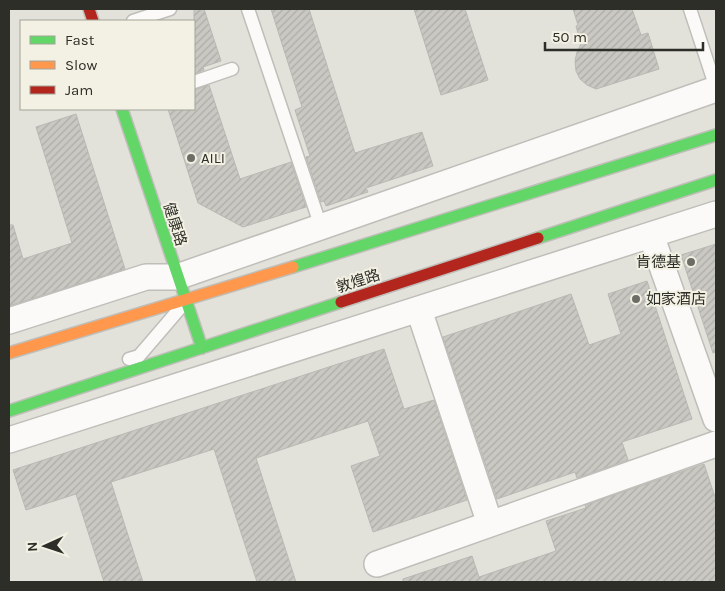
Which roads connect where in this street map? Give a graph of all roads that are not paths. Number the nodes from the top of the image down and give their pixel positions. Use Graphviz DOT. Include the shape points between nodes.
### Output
graph roads {
  1 [pos="170,9"];
  2 [pos="248,9"];
  3 [pos="690,9"];
  4 [pos="136,20"];
  5 [pos="232,69"];
  6 [pos="195,82"];
  7 [pos="716,89"];
  8 [pos="122,110"];
  9 [pos="716,136"];
  10 [pos="716,180"];
  11 [pos="642,204"];
  12 [pos="716,214"];
  13 [pos="321,227"];
  14 [pos="651,235"];
  15 [pos="176,277"];
  16 [pos="187,300"];
  17 [pos="419,310"];
  18 [pos="9,320"];
  19 [pos="202,348"];
  20 [pos="9,353"];
  21 [pos="9,398"];
  22 [pos="9,411"];
  23 [pos="716,419"];
  24 [pos="9,440"];
  25 [pos="716,444"];
  26 [pos="490,524"];
  27 [pos="377,564"];
  1 -- 4 [label="lane"];
  2 -- 13 [label="lane"];
  3 -- 7 [label="lane"];
  5 -- 6 [label="lane"];
  7 -- 13 [label="street"];
  8 -- 15 [label="main road, 健康路"];
  9 -- 16 [label="main road"];
  10 -- 11 [label="main road, 敦煌路"];
  11 -- 14 [label="lane"];
  11 -- 19 [label="main road, 敦煌路"];
  12 -- 14 [label="street"];
  13 -- 15 [label="street"];
  14 -- 17 [label="street"];
  14 -- 23 [label="street"];
  15 -- 16 [label="main road, 健康路"];
  15 -- 18 [label="street" via="146,277"];
  16 -- 19 [label="main road, 健康路"];
  16 -- 20 [label="main road"];
  16 -- 21 [label="lane" via="139,356"];
  17 -- 24 [label="street"];
  17 -- 26 [label="street"];
  19 -- 22 [label="main road, 敦煌路"];
  25 -- 26 [label="street"];
  26 -- 27 [label="street"];
}
